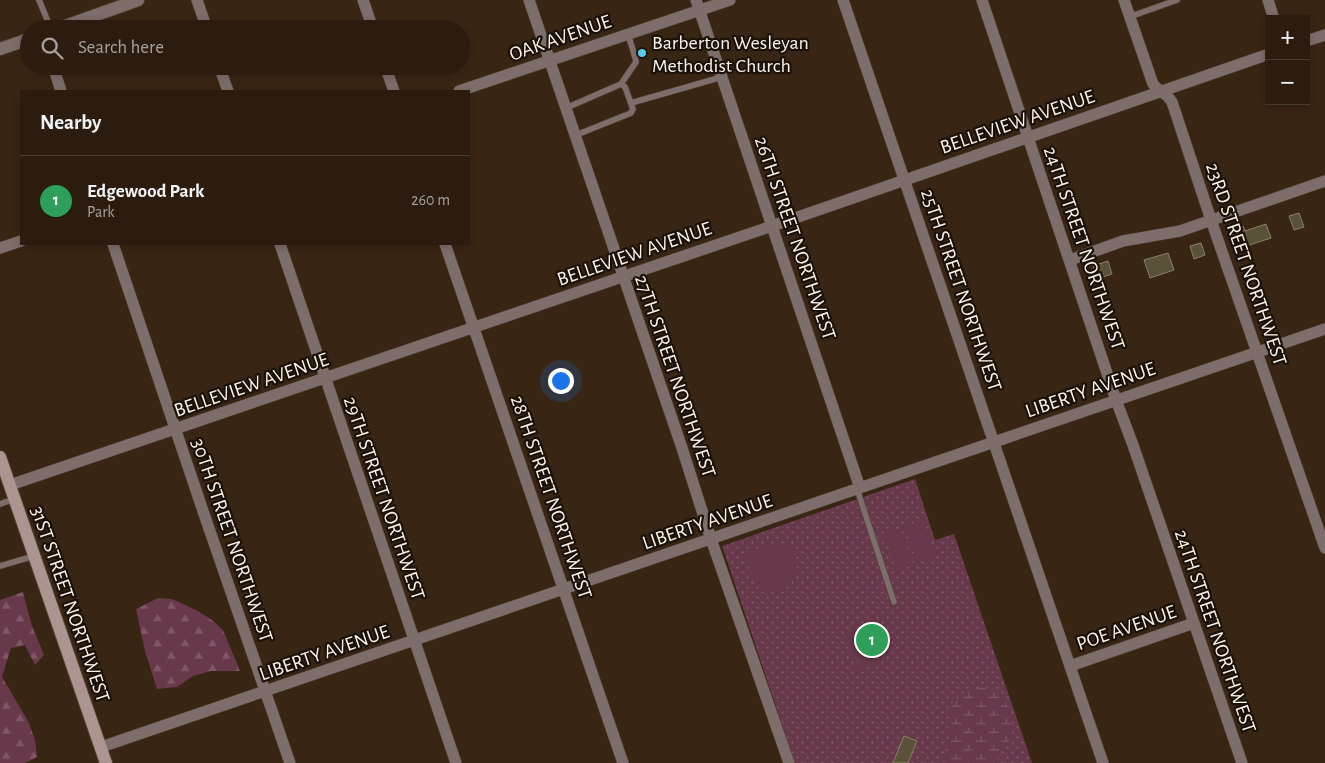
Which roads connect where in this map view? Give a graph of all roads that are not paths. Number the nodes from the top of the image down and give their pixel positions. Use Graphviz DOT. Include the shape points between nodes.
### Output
graph roads {
  1 [pos="39,0"];
  2 [pos="138,0"];
  3 [pos="197,0"];
  4 [pos="363,0"];
  5 [pos="529,0"];
  6 [pos="730,0"];
  7 [pos="843,0"];
  8 [pos="982,0"];
  9 [pos="1124,0"];
  10 [pos="1177,0"];
  11 [pos="1268,0"];
  12 [pos="697,5"];
  13 [pos="1273,15"];
  14 [pos="1130,16"];
  15 [pos="47,20"];
  16 [pos="82,20"];
  17 [pos="204,20"];
  18 [pos="369,20"];
  19 [pos="628,34"];
  20 [pos="1324,38"];
  21 [pos="1310,40"];
  22 [pos="20,42"];
  23 [pos="0,48"];
  24 [pos="1265,55"];
  25 [pos="550,60"];
  26 [pos="55,75"];
  27 [pos="222,75"];
  28 [pos="388,75"];
  29 [pos="722,77"];
  30 [pos="621,84"];
  31 [pos="61,90"];
  32 [pos="228,90"];
  33 [pos="394,90"];
  34 [pos="462,90"];
  35 [pos="1161,90"];
  36 [pos="631,103"];
  37 [pos="566,108"];
  38 [pos="576,135"];
  39 [pos="1028,137"];
  40 [pos="904,180"];
  41 [pos="1325,181"];
  42 [pos="1212,220"];
  43 [pos="772,226"];
  44 [pos="20,241"];
  45 [pos="113,245"];
  46 [pos="280,245"];
  47 [pos="445,245"];
  48 [pos="0,248"];
  49 [pos="1070,260"];
  50 [pos="623,277"];
  51 [pos="474,328"];
  52 [pos="1325,329"];
  53 [pos="1258,352"];
  54 [pos="325,379"];
  55 [pos="1116,400"];
  56 [pos="176,429"];
  57 [pos="994,442"];
  58 [pos="0,457"];
  59 [pos="10,485"];
  60 [pos="859,488"];
  61 [pos="15,498"];
  62 [pos="0,504"];
  63 [pos="711,539"];
  64 [pos="1325,548"];
  65 [pos="34,556"];
  66 [pos="0,566"];
  67 [pos="564,589"];
  68 [pos="894,602"];
  69 [pos="1194,623"];
  70 [pos="414,641"];
  71 [pos="1070,666"];
  72 [pos="266,692"];
  73 [pos="101,747"];
  74 [pos="787,762"];
  75 [pos="106,763"];
  76 [pos="290,763"];
  77 [pos="456,763"];
  78 [pos="623,763"];
  79 [pos="1103,763"];
  80 [pos="1242,763"];
  1 -- 15 [label="lane"];
  2 -- 16 [label="street"];
  3 -- 17 [label="street"];
  4 -- 18 [label="street"];
  5 -- 25 [label="street, 27TH STREET NORTHWEST"];
  6 -- 12 [label="street, OAK AVENUE"];
  7 -- 40 [label="street, 25TH STREET NORTHWEST"];
  8 -- 39 [label="street, 24TH STREET NORTHWEST"];
  9 -- 14 [label="street, 23RD STREET NORTHWEST"];
  10 -- 14 [label="lane"];
  11 -- 13 [label="street"];
  12 -- 19 [label="street, OAK AVENUE"];
  12 -- 29 [label="street, 26TH STREET NORTHWEST"];
  14 -- 35 [label="street, 23RD STREET NORTHWEST" via="1153,84"];
  19 -- 25 [label="street, OAK AVENUE"];
  19 -- 30 [label="lane" via="636,62"];
  20 -- 21 [label="street"];
  22 -- 23 [label="street"];
  24 -- 35 [label="street, BELLEVIEW AVENUE"];
  25 -- 34 [label="street, OAK AVENUE"];
  25 -- 37 [label="street, 27TH STREET NORTHWEST"];
  26 -- 31 [label="street"];
  27 -- 32 [label="street"];
  28 -- 33 [label="street"];
  29 -- 36 [label="lane"];
  29 -- 43 [label="street, 26TH STREET NORTHWEST"];
  30 -- 36 [label="lane" via="625,86"];
  30 -- 37 [label="lane"];
  35 -- 39 [label="street, BELLEVIEW AVENUE"];
  35 -- 42 [label="street, 23RD STREET NORTHWEST" via="1172,102"];
  36 -- 38 [label="lane" via="631,113"];
  37 -- 38 [label="street, 27TH STREET NORTHWEST"];
  38 -- 50 [label="street, 27TH STREET NORTHWEST"];
  39 -- 40 [label="street, BELLEVIEW AVENUE"];
  39 -- 49 [label="street, 24TH STREET NORTHWEST"];
  40 -- 43 [label="street, BELLEVIEW AVENUE"];
  40 -- 57 [label="street, 25TH STREET NORTHWEST"];
  41 -- 42 [label="street"];
  42 -- 49 [label="street" via="1180,231 1123,241"];
  42 -- 53 [label="street, 23RD STREET NORTHWEST"];
  43 -- 50 [label="street, BELLEVIEW AVENUE"];
  43 -- 60 [label="street, 26TH STREET NORTHWEST"];
  44 -- 48 [label="street"];
  45 -- 56 [label="street, 30TH STREET NORTHWEST"];
  46 -- 54 [label="street, 29TH STREET NORTHWEST"];
  47 -- 51 [label="street, 28TH STREET NORTHWEST"];
  49 -- 55 [label="street, 24TH STREET NORTHWEST"];
  50 -- 51 [label="street, BELLEVIEW AVENUE"];
  50 -- 63 [label="street, 27TH STREET NORTHWEST"];
  51 -- 54 [label="street, BELLEVIEW AVENUE"];
  51 -- 67 [label="street, 28TH STREET NORTHWEST"];
  52 -- 53 [label="street, LIBERTY AVENUE"];
  53 -- 55 [label="street, LIBERTY AVENUE"];
  53 -- 64 [label="street, 23RD STREET NORTHWEST"];
  54 -- 56 [label="street, BELLEVIEW AVENUE"];
  54 -- 70 [label="street, 29TH STREET NORTHWEST"];
  55 -- 57 [label="street, LIBERTY AVENUE"];
  55 -- 69 [label="street, 24TH STREET NORTHWEST"];
  56 -- 59 [label="street, BELLEVIEW AVENUE"];
  56 -- 72 [label="street, 30TH STREET NORTHWEST"];
  57 -- 60 [label="street, LIBERTY AVENUE"];
  57 -- 71 [label="street, 25TH STREET NORTHWEST"];
  58 -- 59 [label="main road, 31ST STREET NORTHWEST"];
  59 -- 61 [label="main road, 31ST STREET NORTHWEST"];
  60 -- 63 [label="street, LIBERTY AVENUE"];
  60 -- 68 [label="lane"];
  61 -- 62 [label="lane"];
  61 -- 65 [label="main road, 31ST STREET NORTHWEST"];
  63 -- 67 [label="street, LIBERTY AVENUE"];
  63 -- 74 [label="street, 27TH STREET NORTHWEST"];
  65 -- 66 [label="lane"];
  65 -- 73 [label="main road, 31ST STREET NORTHWEST"];
  67 -- 70 [label="street, LIBERTY AVENUE"];
  67 -- 78 [label="street, 28TH STREET NORTHWEST"];
  69 -- 71 [label="street, POE AVENUE"];
  69 -- 80 [label="street, 24TH STREET NORTHWEST"];
  70 -- 72 [label="street, LIBERTY AVENUE"];
  70 -- 77 [label="street, 29TH STREET NORTHWEST"];
  71 -- 79 [label="street, 25TH STREET NORTHWEST"];
  72 -- 73 [label="street, LIBERTY AVENUE"];
  72 -- 76 [label="street, 30TH STREET NORTHWEST"];
  73 -- 75 [label="main road, 31ST STREET NORTHWEST"];
}
